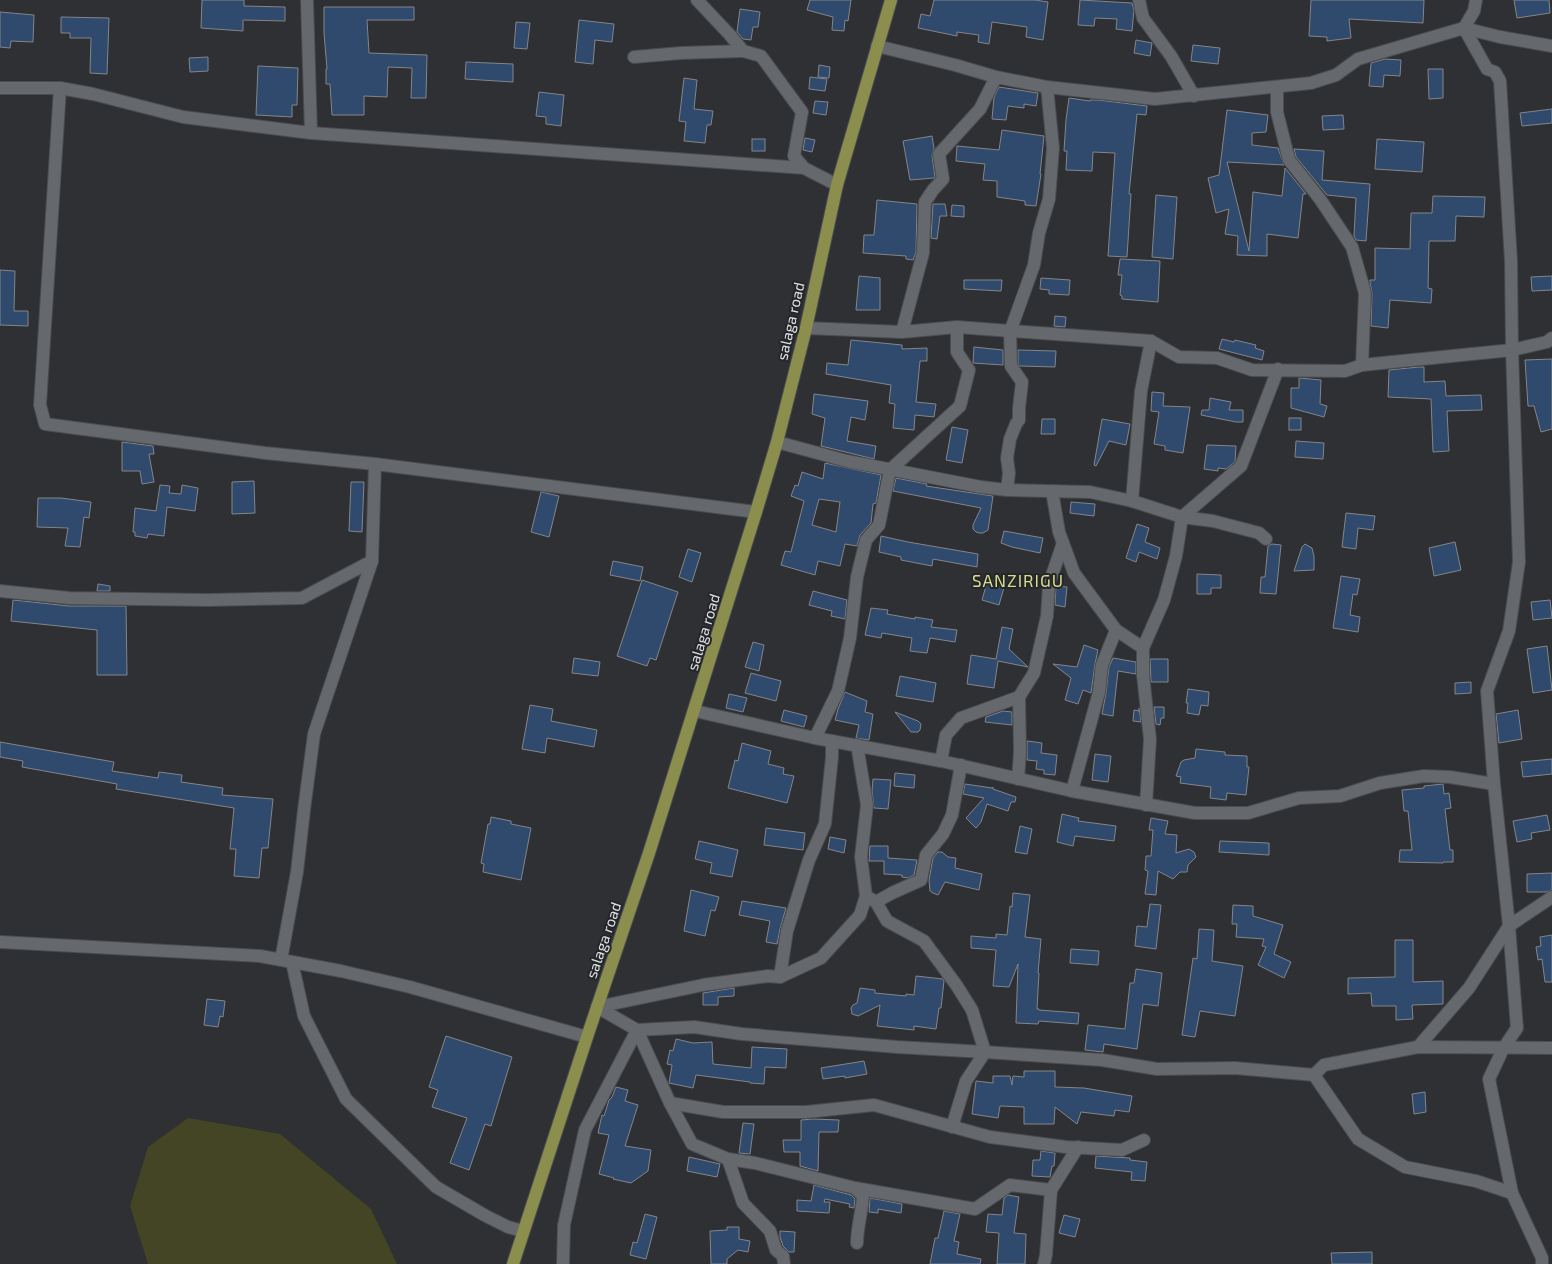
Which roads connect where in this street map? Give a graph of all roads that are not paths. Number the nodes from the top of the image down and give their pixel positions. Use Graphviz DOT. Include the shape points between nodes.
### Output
graph roads {
  1 [pos="307,0"];
  2 [pos="697,0"];
  3 [pos="891,0"];
  4 [pos="1139,0"];
  5 [pos="1476,0"];
  6 [pos="1464,28"];
  7 [pos="877,46"];
  8 [pos="1552,46"];
  9 [pos="743,51"];
  10 [pos="634,57"];
  11 [pos="996,77"];
  12 [pos="1047,87"];
  13 [pos="1277,87"];
  14 [pos="0,88"];
  15 [pos="60,88"];
  16 [pos="1194,96"];
  17 [pos="311,133"];
  18 [pos="804,168"];
  19 [pos="837,185"];
  20 [pos="957,327"];
  21 [pos="806,328"];
  22 [pos="902,332"];
  23 [pos="1010,332"];
  24 [pos="1552,338"];
  25 [pos="1151,341"];
  26 [pos="1512,350"];
  27 [pos="1362,365"];
  28 [pos="1278,369"];
  29 [pos="777,442"];
  30 [pos="375,464"];
  31 [pos="890,470"];
  32 [pos="1007,490"];
  33 [pos="1052,492"];
  34 [pos="1132,501"];
  35 [pos="756,512"];
  36 [pos="1182,517"];
  37 [pos="1266,539"];
  38 [pos="1063,542"];
  39 [pos="372,561"];
  40 [pos="0,591"];
  41 [pos="1116,630"];
  42 [pos="1143,648"];
  43 [pos="1019,697"];
  44 [pos="695,711"];
  45 [pos="814,738"];
  46 [pos="832,741"];
  47 [pos="857,745"];
  48 [pos="941,761"];
  49 [pos="961,766"];
  50 [pos="1018,779"];
  51 [pos="1494,784"];
  52 [pos="1072,791"];
  53 [pos="1146,805"];
  54 [pos="1552,897"];
  55 [pos="871,899"];
  56 [pos="1509,926"];
  57 [pos="0,942"];
  58 [pos="287,961"];
  59 [pos="780,977"];
  60 [pos="597,1007"];
  61 [pos="637,1030"];
  62 [pos="587,1037"];
  63 [pos="1418,1047"];
  64 [pos="1503,1048"];
  65 [pos="1552,1048"];
  66 [pos="985,1052"];
  67 [pos="1314,1075"];
  68 [pos="670,1103"];
  69 [pos="952,1127"];
  70 [pos="1144,1140"];
  71 [pos="1078,1147"];
  72 [pos="728,1159"];
  73 [pos="856,1188"];
  74 [pos="1051,1190"];
  75 [pos="1512,1193"];
  76 [pos="523,1231"];
  77 [pos="857,1243"];
  78 [pos="513,1264"];
  79 [pos="563,1264"];
  80 [pos="784,1264"];
  81 [pos="1044,1264"];
  82 [pos="1542,1264"];
  1 -- 17 [label="street"];
  2 -- 9 [label="street"];
  3 -- 7 [label="main road, salaga road"];
  4 -- 16 [label="street" via="1143,18 1171,56"];
  5 -- 6 [label="street" via="1474,11"];
  6 -- 8 [label="street"];
  6 -- 13 [label="street" via="1358,59 1336,74 1312,83"];
  6 -- 26 [label="street" via="1487,69 1495,72 1500,81 1512,261"];
  7 -- 11 [label="street"];
  7 -- 19 [label="main road, salaga road"];
  9 -- 10 [label="street"];
  9 -- 18 [label="street" via="761,56 802,112 794,156"];
  11 -- 12 [label="street"];
  11 -- 22 [label="street" via="980,109 939,154 943,179 925,202 923,253"];
  12 -- 16 [label="street" via="1155,99"];
  12 -- 23 [label="street" via="1053,148 1049,199 1039,233 1034,265"];
  13 -- 16 [label="street"];
  13 -- 27 [label="street" via="1277,112 1289,160 1320,199 1352,247 1365,293"];
  14 -- 15 [label="street"];
  15 -- 17 [label="street" via="182,117"];
  15 -- 30 [label="street" via="40,405 45,424 265,453"];
  17 -- 18 [label="street"];
  18 -- 19 [label="street"];
  19 -- 21 [label="main road, salaga road"];
  20 -- 22 [label="street"];
  20 -- 23 [label="street"];
  20 -- 31 [label="street" via="957,352 969,370 960,406"];
  21 -- 22 [label="street"];
  21 -- 29 [label="main road, salaga road"];
  23 -- 25 [label="street"];
  23 -- 32 [label="street" via="1011,366 1022,382 1019,420 1010,439 1007,458"];
  24 -- 26 [label="street" via="1547,342"];
  25 -- 28 [label="street" via="1179,356 1217,358 1252,370"];
  25 -- 34 [label="street" via="1141,392"];
  26 -- 27 [label="street"];
  26 -- 51 [label="street" via="1519,562 1509,631 1487,691"];
  27 -- 28 [label="street" via="1345,370"];
  28 -- 36 [label="street" via="1241,466"];
  29 -- 31 [label="street"];
  29 -- 35 [label="main road, salaga road"];
  30 -- 35 [label="street"];
  30 -- 39 [label="street"];
  31 -- 32 [label="street"];
  31 -- 45 [label="street" via="879,525 866,540 857,577 850,638 838,690"];
  32 -- 33 [label="street"];
  33 -- 34 [label="street" via="1090,492"];
  33 -- 38 [label="street"];
  34 -- 36 [label="street"];
  35 -- 44 [label="main road, salaga road"];
  36 -- 37 [label="street" via="1213,521 1259,533"];
  36 -- 42 [label="street" via="1176,556 1164,600"];
  38 -- 41 [label="street" via="1074,573"];
  38 -- 43 [label="street" via="1050,584 1047,616 1034,673"];
  39 -- 40 [label="street" via="302,598 69,598"];
  39 -- 58 [label="street" via="314,734"];
  41 -- 42 [label="street"];
  41 -- 52 [label="street" via="1102,665 1100,692"];
  42 -- 53 [label="street" via="1143,675 1150,739"];
  43 -- 48 [label="street" via="961,718 946,735"];
  43 -- 50 [label="street"];
  44 -- 45 [label="street"];
  44 -- 60 [label="main road, salaga road"];
  45 -- 46 [label="street"];
  46 -- 47 [label="street"];
  46 -- 59 [label="street" via="825,824 808,860 787,931"];
  47 -- 48 [label="street"];
  47 -- 55 [label="street" via="867,805 861,857"];
  48 -- 49 [label="street"];
  49 -- 50 [label="street"];
  49 -- 55 [label="street" via="952,815 943,834 926,856 921,880"];
  50 -- 52 [label="street"];
  51 -- 53 [label="street" via="1424,776 1380,782 1340,796 1299,798 1248,813 1196,813"];
  51 -- 56 [label="street"];
  52 -- 53 [label="street"];
  54 -- 56 [label="street"];
  55 -- 59 [label="street" via="821,958"];
  55 -- 66 [label="street" via="887,921 924,941 972,1010"];
  56 -- 63 [label="street" via="1469,988"];
  56 -- 64 [label="street" via="1516,1028"];
  57 -- 58 [label="street" via="260,956"];
  58 -- 62 [label="street" via="410,988"];
  58 -- 76 [label="street" via="304,1016 346,1099 436,1187 486,1216"];
  59 -- 60 [label="street" via="768,976 703,985"];
  60 -- 61 [label="street"];
  60 -- 62 [label="main road, salaga road"];
  61 -- 66 [label="street" via="694,1027 742,1034"];
  61 -- 68 [label="street"];
  61 -- 79 [label="street" via="585,1130 564,1225"];
  62 -- 76 [label="main road, salaga road"];
  63 -- 64 [label="street"];
  63 -- 67 [label="street" via="1324,1065"];
  64 -- 65 [label="street"];
  64 -- 75 [label="street" via="1489,1079"];
  66 -- 67 [label="street" via="1102,1060 1157,1069 1235,1068"];
  66 -- 69 [label="street" via="966,1081"];
  67 -- 75 [label="street" via="1358,1139 1405,1167 1476,1181"];
  68 -- 69 [label="street" via="723,1112 806,1112 874,1105"];
  68 -- 72 [label="street" via="692,1144"];
  69 -- 71 [label="street" via="990,1137"];
  70 -- 71 [label="street" via="1122,1150"];
  71 -- 74 [label="street"];
  72 -- 73 [label="street" via="755,1163"];
  72 -- 80 [label="street" via="743,1203 770,1231 776,1250 783,1256"];
  73 -- 74 [label="street" via="975,1209 1010,1185"];
  73 -- 77 [label="street" via="863,1196 857,1227"];
  74 -- 81 [label="street"];
  75 -- 82 [label="street" via="1542,1258"];
  76 -- 78 [label="main road, salaga road"];
}
